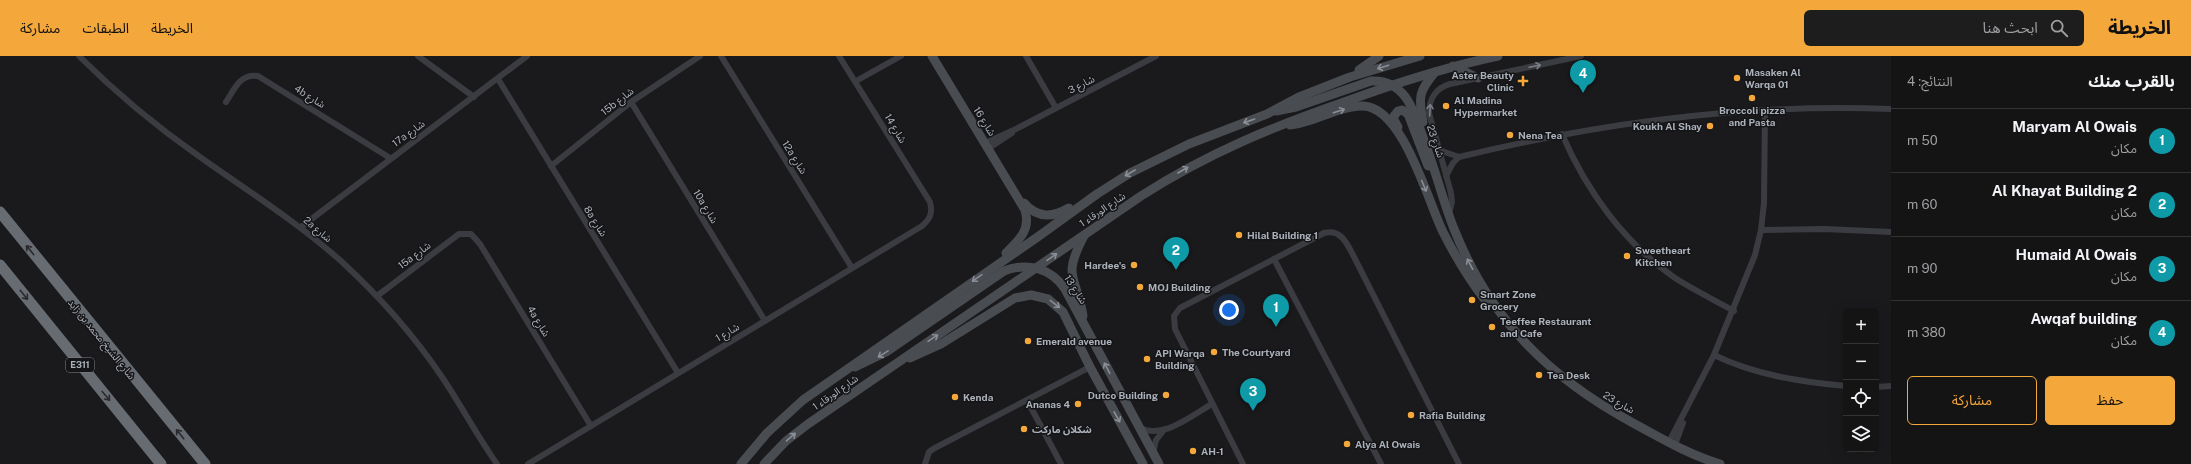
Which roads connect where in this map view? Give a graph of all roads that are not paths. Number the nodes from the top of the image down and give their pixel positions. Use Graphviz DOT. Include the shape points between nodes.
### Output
graph roads {
  1 [pos="79,56"];
  2 [pos="418,56"];
  3 [pos="527,56"];
  4 [pos="700,56"];
  5 [pos="721,56"];
  6 [pos="839,56"];
  7 [pos="901,56"];
  8 [pos="932,56"];
  9 [pos="1026,56"];
  10 [pos="1156,56"];
  11 [pos="1379,56"];
  12 [pos="1420,56"];
  13 [pos="1498,56"];
  14 [pos="1581,56"];
  15 [pos="895,57"];
  16 [pos="1453,66"];
  17 [pos="1435,72"];
  18 [pos="1350,77"];
  19 [pos="1478,78"];
  20 [pos="498,79"];
  21 [pos="856,81"];
  22 [pos="1392,84"];
  23 [pos="474,97"];
  24 [pos="226,102"];
  25 [pos="631,102"];
  26 [pos="1056,108"];
  27 [pos="1891,109"];
  28 [pos="1274,111"];
  29 [pos="1765,112"];
  30 [pos="1274,126"];
  31 [pos="1562,134"];
  32 [pos="1424,141"];
  33 [pos="987,145"];
  34 [pos="1439,150"];
  35 [pos="1459,157"];
  36 [pos="390,158"];
  37 [pos="1414,161"];
  38 [pos="551,166"];
  39 [pos="1446,176"];
  40 [pos="1440,191"];
  41 [pos="1097,194"];
  42 [pos="1019,197"];
  43 [pos="0,212"];
  44 [pos="932,213"];
  45 [pos="1449,215"];
  46 [pos="301,227"];
  47 [pos="1761,230"];
  48 [pos="464,232"];
  49 [pos="1891,232"];
  50 [pos="1085,233"];
  51 [pos="1274,259"];
  52 [pos="0,265"];
  53 [pos="994,266"];
  54 [pos="852,268"];
  55 [pos="1036,268"];
  56 [pos="377,296"];
  57 [pos="1734,311"];
  58 [pos="765,321"];
  59 [pos="1505,321"];
  60 [pos="1084,324"];
  61 [pos="1714,355"];
  62 [pos="896,363"];
  63 [pos="1090,367"];
  64 [pos="844,370"];
  65 [pos="678,374"];
  66 [pos="1843,386"];
  67 [pos="1891,386"];
  68 [pos="1879,387"];
  69 [pos="1027,400"];
  70 [pos="1212,404"];
  71 [pos="591,426"];
  72 [pos="1138,426"];
  73 [pos="1164,430"];
  74 [pos="1672,444"];
  75 [pos="1153,453"];
  76 [pos="161,464"];
  77 [pos="205,464"];
  78 [pos="497,464"];
  79 [pos="528,464"];
  80 [pos="741,464"];
  81 [pos="764,464"];
  82 [pos="925,464"];
  83 [pos="1061,464"];
  84 [pos="1143,464"];
  85 [pos="1159,464"];
  86 [pos="1243,464"];
  87 [pos="1381,464"];
  88 [pos="1459,464"];
  89 [pos="1720,464"];
  1 -- 46 [label="street, 2a شارع" via="178,140"];
  2 -- 23 [label="street"];
  3 -- 20 [label="street, 17a شارع"];
  4 -- 25 [label="street, 15b شارع"];
  5 -- 54 [label="street, 12a شارع"];
  6 -- 21 [label="street, شارع 14"];
  7 -- 15 [label="street"];
  8 -- 33 [label="street, شارع 16"];
  9 -- 26 [label="street"];
  10 -- 26 [label="street, شارع 3"];
  11 -- 18 [label="street"];
  12 -- 18 [label="street, شارع الورقاء 1, one-way"];
  13 -- 16 [label="street, شارع الورقاء 1"];
  19 -- 14 [label="street, one-way"];
  15 -- 21 [label="street"];
  16 -- 17 [label="street, شارع الورقاء 1"];
  16 -- 19 [label="street"];
  17 -- 22 [label="street, شارع الورقاء 1"];
  17 -- 32 [label="street" via="1425,84 1420,97"];
  18 -- 28 [label="street, شارع الورقاء 1" via="1293,99"];
  34 -- 19 [label="street, one-way" via="1429,113 1433,96 1446,85"];
  20 -- 23 [label="street, 17a شارع"];
  20 -- 38 [label="street, 8a شارع"];
  21 -- 44 [label="street, شارع 14" via="930,202"];
  22 -- 28 [label="street" via="1371,81 1296,107"];
  22 -- 30 [label="street, شارع الورقاء 1"];
  22 -- 32 [label="street, شارع 23" via="1411,104"];
  23 -- 36 [label="street, 17a شارع"];
  24 -- 36 [label="street, 4b شارع" via="241,80 246,76 258,76"];
  25 -- 38 [label="street, 15b شارع"];
  25 -- 58 [label="street, 10a شارع"];
  26 -- 33 [label="street, شارع 3"];
  27 -- 29 [label="street"];
  28 -- 41 [label="street, شارع الورقاء 1, one-way" via="1189,144 1139,168"];
  29 -- 31 [label="street" via="1659,119"];
  29 -- 47 [label="street" via="1764,203"];
  30 -- 37 [label="street, شارع 23, one-way" via="1301,123 1358,106 1368,106 1378,110 1386,118 1403,139"];
  50 -- 30 [label="street, شارع الورقاء 1, one-way" via="1175,174"];
  31 -- 35 [label="street"];
  31 -- 57 [label="street" via="1581,174 1596,197 1631,239 1675,278"];
  32 -- 40 [label="street, شارع 23"];
  33 -- 42 [label="street, شارع 16"];
  34 -- 35 [label="street"];
  34 -- 39 [label="street"];
  35 -- 39 [label="street"];
  36 -- 46 [label="street, 17a شارع"];
  37 -- 40 [label="street" via="1407,138 1394,120 1398,110 1408,114"];
  37 -- 59 [label="street, شارع 23, one-way" via="1450,246 1475,287"];
  38 -- 65 [label="street, 8a شارع"];
  39 -- 45 [label="street" via="1452,198"];
  40 -- 45 [label="street, شارع 23"];
  41 -- 42 [label="street, شارع 16" via="1059,214 1050,216 1034,212"];
  41 -- 53 [label="street, شارع الورقاء 1"];
  42 -- 53 [label="street, شارع 16" via="1026,214 1024,233"];
  77 -- 43 [label="highway, شارع الشيخ محمد بن زايد, one-way"];
  44 -- 54 [label="street, شارع 1" via="922,226"];
  59 -- 45 [label="street, شارع 23, one-way" via="1470,264"];
  46 -- 56 [label="street, 2a شارع"];
  47 -- 49 [label="street"];
  47 -- 57 [label="street" via="1752,266"];
  48 -- 56 [label="street, 15a شارع" via="452,238"];
  48 -- 71 [label="street, 4a شارع" via="471,234 480,244"];
  55 -- 50 [label="street, شارع الورقاء 1, one-way"];
  50 -- 60 [label="street" via="1074,255 1071,273"];
  51 -- 70 [label="street" via="1180,308 1174,316 1174,329"];
  51 -- 87 [label="street"];
  51 -- 88 [label="street" via="1324,233 1335,232 1342,237"];
  52 -- 76 [label="highway, E311, one-way"];
  53 -- 64 [label="street, شارع الورقاء 1, one-way"];
  54 -- 58 [label="street, شارع 1"];
  55 -- 60 [label="street, شارع 13" via="1051,275 1062,285"];
  62 -- 55 [label="street, شارع الورقاء 1, one-way"];
  55 -- 64 [label="street, شارع 13, one-way" via="1017,267 1004,271 886,352"];
  56 -- 78 [label="street, 2a شارع" via="442,377"];
  57 -- 61 [label="street"];
  58 -- 65 [label="street, شارع 1"];
  59 -- 74 [label="street, شارع 23" via="1543,361 1584,394"];
  72 -- 60 [label="street, شارع 13, one-way"];
  61 -- 66 [label="street" via="1778,377"];
  61 -- 74 [label="street"];
  62 -- 63 [label="street, one-way" via="940,344 1014,298 1031,295 1048,299 1060,308"];
  81 -- 62 [label="street, شارع الورقاء 1, one-way" via="797,432"];
  63 -- 69 [label="street"];
  63 -- 84 [label="street, one-way"];
  64 -- 80 [label="street, شارع الورقاء 1" via="787,414"];
  65 -- 71 [label="street, شارع 1"];
  67 -- 68 [label="street"];
  69 -- 82 [label="street" via="933,448"];
  69 -- 83 [label="street"];
  70 -- 73 [label="street"];
  70 -- 86 [label="street"];
  71 -- 79 [label="street, شارع 1"];
  72 -- 73 [label="street" via="1150,431"];
  72 -- 75 [label="street, شارع 13"];
  73 -- 75 [label="street" via="1156,440"];
  74 -- 89 [label="street, شارع 23"];
  75 -- 85 [label="street, شارع 13"];
}
